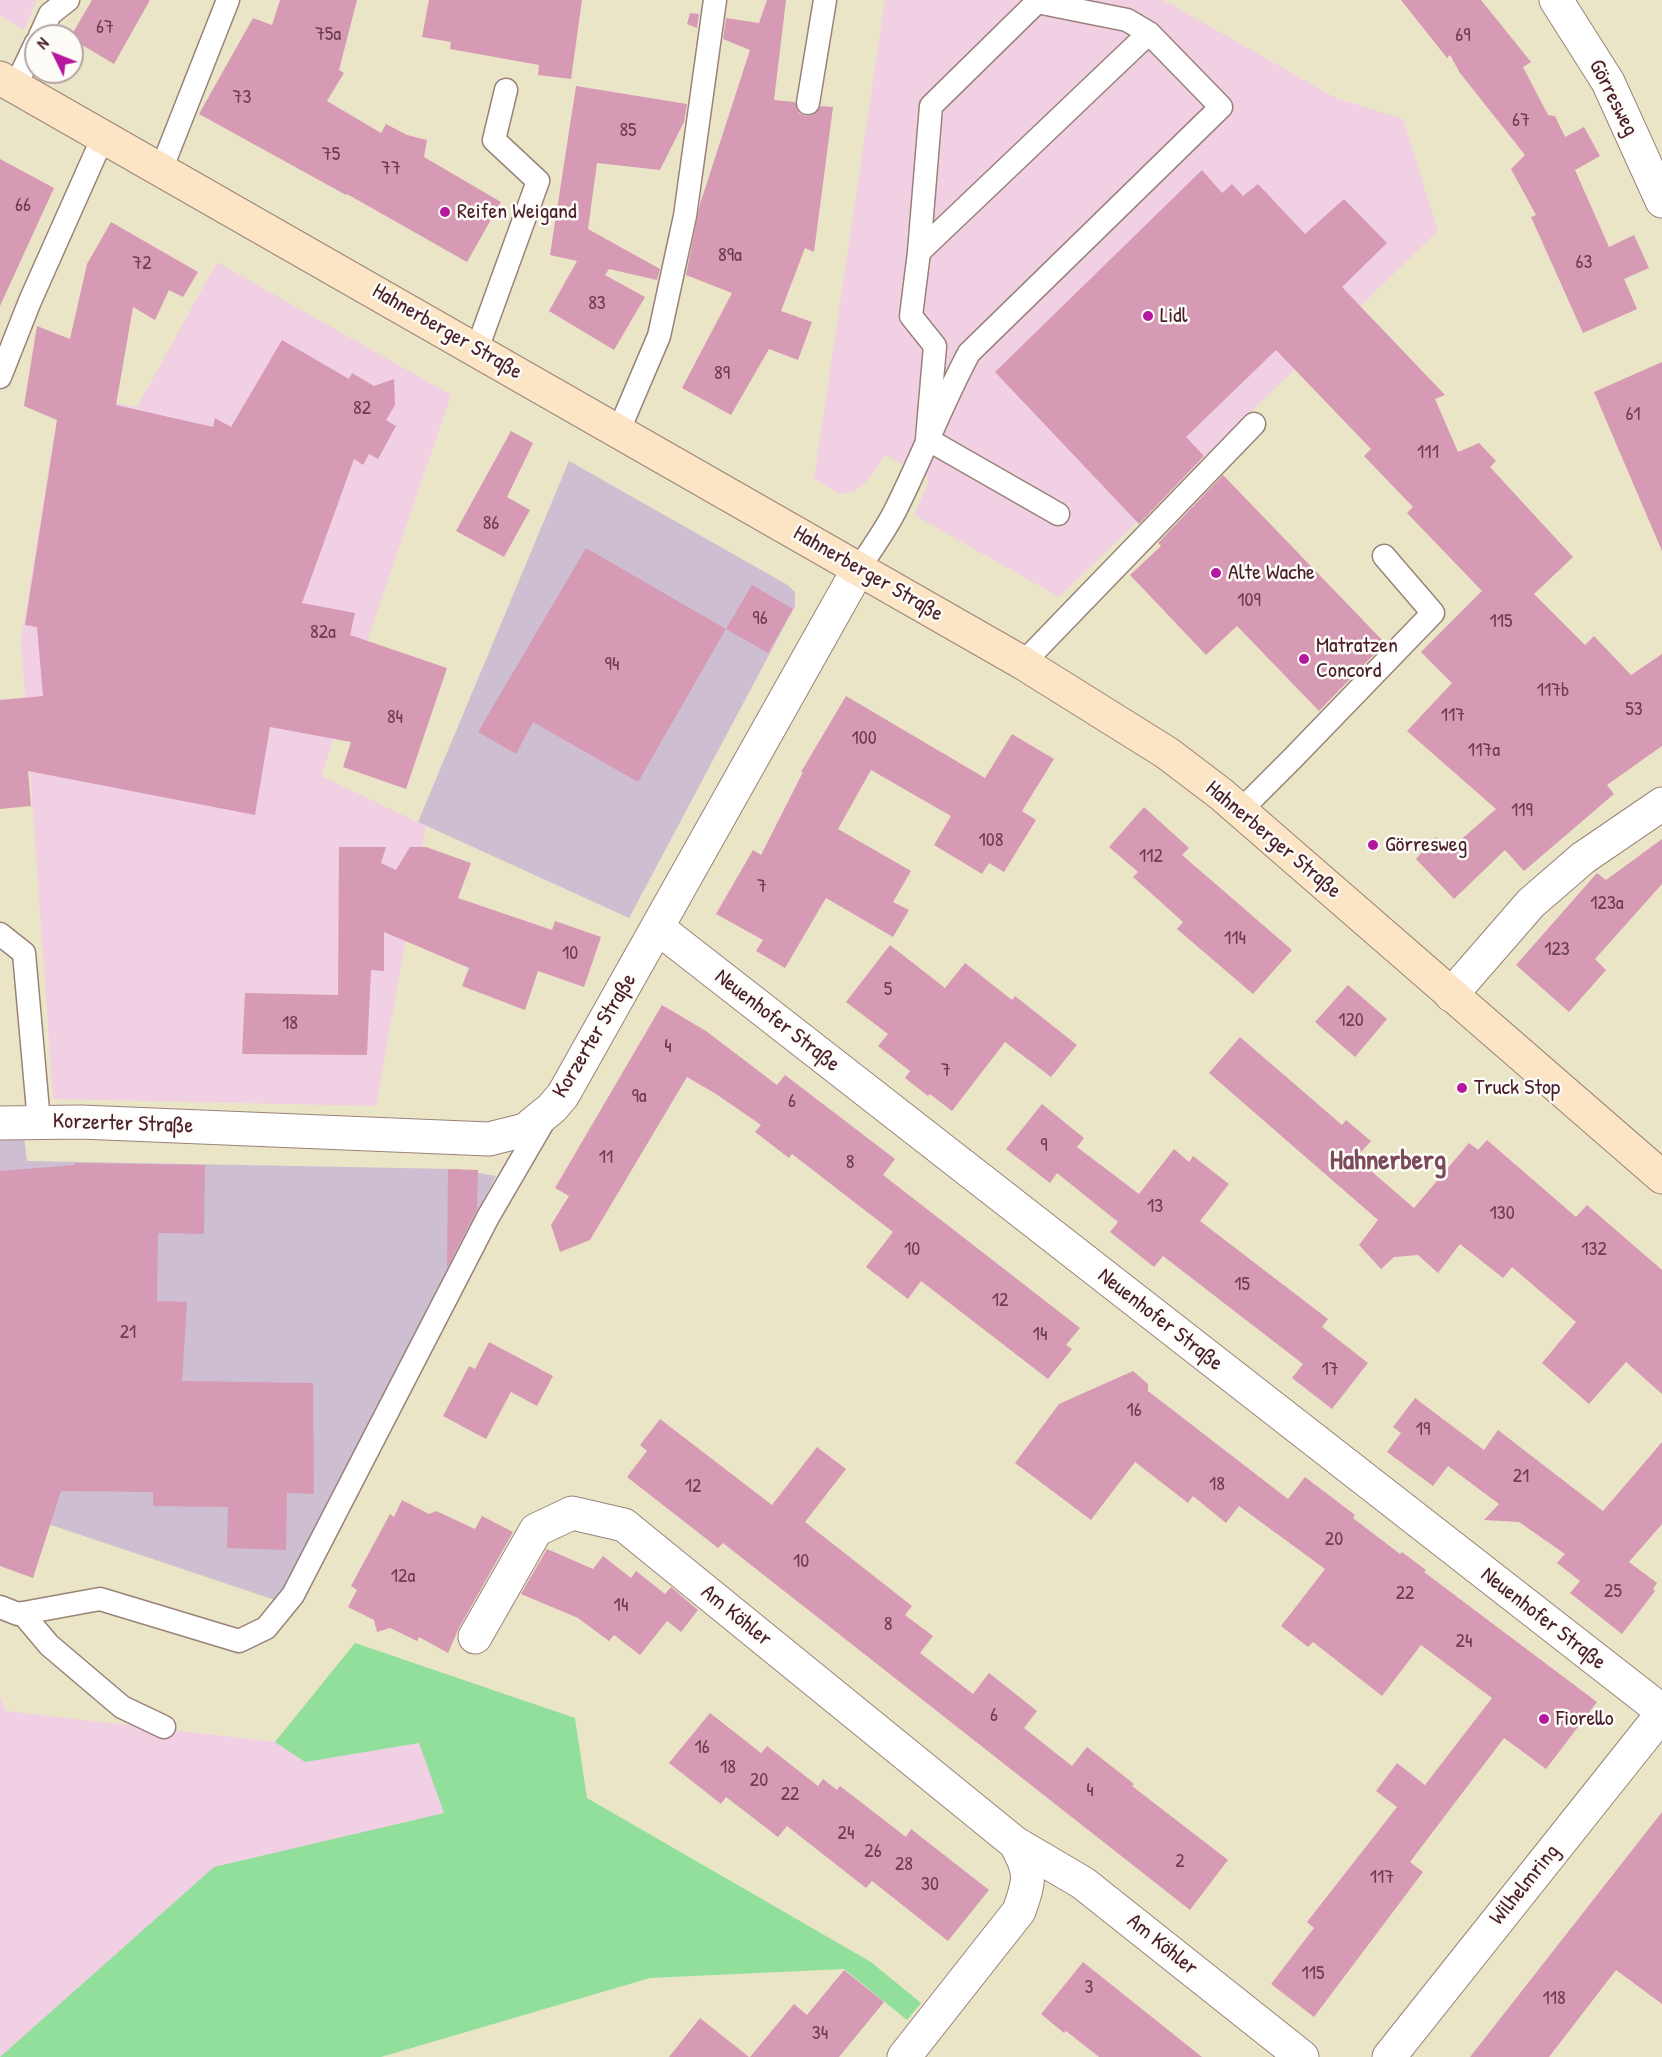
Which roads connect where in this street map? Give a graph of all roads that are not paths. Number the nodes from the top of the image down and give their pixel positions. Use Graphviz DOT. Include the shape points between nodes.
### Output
graph roads {
  1 [pos="68,0"];
  2 [pos="228,0"];
  3 [pos="715,0"];
  4 [pos="825,0"];
  5 [pos="1556,0"];
  6 [pos="45,24"];
  7 [pos="1149,33"];
  8 [pos="24,60"];
  9 [pos="8,82"];
  10 [pos="506,90"];
  11 [pos="808,103"];
  12 [pos="103,137"];
  13 [pos="161,170"];
  14 [pos="1662,201"];
  15 [pos="919,252"];
  16 [pos="477,349"];
  17 [pos="0,377"];
  18 [pos="1254,424"];
  19 [pos="619,430"];
  20 [pos="927,439"];
  21 [pos="1058,514"];
  22 [pos="1384,556"];
  23 [pos="859,568"];
  24 [pos="1023,663"];
  25 [pos="1662,804"];
  26 [pos="1240,811"];
  27 [pos="658,928"];
  28 [pos="0,934"];
  29 [pos="1451,995"];
  30 [pos="552,1108"];
  31 [pos="39,1122"];
  32 [pos="0,1123"];
  33 [pos="1662,1177"];
  34 [pos="0,1607"];
  35 [pos="22,1613"];
  36 [pos="476,1637"];
  37 [pos="1662,1712"];
  38 [pos="164,1727"];
  39 [pos="1016,1843"];
  40 [pos="904,2057"];
  41 [pos="1302,2057"];
  42 [pos="1389,2057"];
  1 -- 6 [label="lane" via="50,14"];
  2 -- 13 [label="lane"];
  3 -- 19 [label="lane" via="685,216 659,336"];
  4 -- 11 [label="lane"];
  5 -- 14 [label="street, Görresweg" via="1608,82"];
  7 -- 15 [label="lane"];
  7 -- 15 [label="lane" via="1127,20 1037,2 931,106"];
  7 -- 20 [label="lane" via="1221,107 969,353"];
  8 -- 9 [label="lane"];
  9 -- 12 [label="main road, Hahnerberger Straße"];
  10 -- 16 [label="lane" via="494,140 538,181"];
  12 -- 13 [label="main road, Hahnerberger Straße"];
  12 -- 17 [label="lane"];
  13 -- 16 [label="main road, Hahnerberger Straße"];
  15 -- 20 [label="lane" via="911,316 935,346"];
  16 -- 19 [label="main road, Hahnerberger Straße"];
  18 -- 24 [label="lane"];
  19 -- 23 [label="main road, Hahnerberger Straße"];
  20 -- 21 [label="lane"];
  20 -- 23 [label="lane" via="893,514"];
  22 -- 26 [label="lane" via="1433,613"];
  23 -- 24 [label="main road, Hahnerberger Straße"];
  23 -- 27 [label="street, Korzerter Straße"];
  24 -- 26 [label="main road, Hahnerberger Straße" via="1167,753"];
  25 -- 29 [label="street" via="1583,858 1531,903"];
  26 -- 29 [label="main road, Hahnerberger Straße"];
  27 -- 30 [label="street, Korzerter Straße"];
  27 -- 37 [label="street, Neuenhofer Straße"];
  28 -- 31 [label="lane" via="24,953"];
  29 -- 33 [label="main road, Hahnerberger Straße"];
  30 -- 31 [label="street, Korzerter Straße" via="525,1130 489,1139"];
  30 -- 35 [label="lane" via="488,1217 292,1595 266,1628 238,1641 99,1599"];
  31 -- 32 [label="street, Korzerter Straße"];
  34 -- 35 [label="lane"];
  35 -- 38 [label="lane" via="49,1645 122,1707"];
  36 -- 39 [label="street, Am Köhler" via="536,1530 572,1513 624,1525"];
  37 -- 42 [label="street, Wilhelmring"];
  39 -- 40 [label="street, Am Köhler" via="1026,1862 1029,1884 1019,1911"];
  39 -- 41 [label="street, Am Köhler" via="1083,1883"];
}
